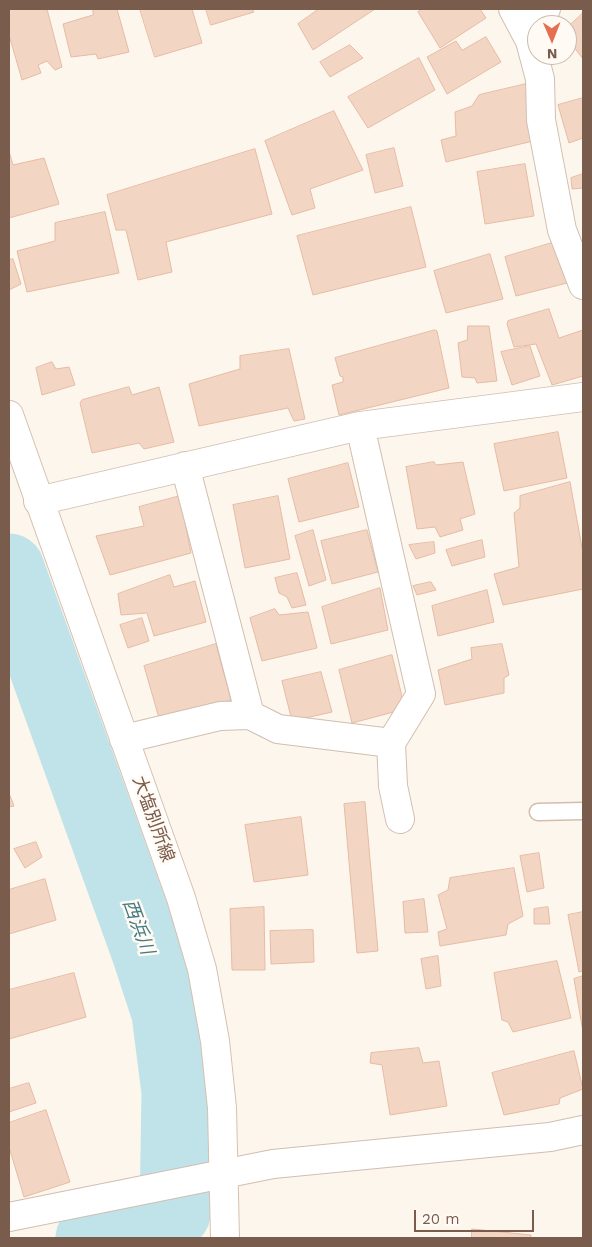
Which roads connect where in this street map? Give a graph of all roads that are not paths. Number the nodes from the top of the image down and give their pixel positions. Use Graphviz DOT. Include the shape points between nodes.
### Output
graph roads {
  1 [pos="546,9"];
  2 [pos="518,16"];
  3 [pos="583,286"];
  4 [pos="583,397"];
  5 [pos="9,415"];
  6 [pos="360,426"];
  7 [pos="185,466"];
  8 [pos="38,501"];
  9 [pos="250,715"];
  10 [pos="124,739"];
  11 [pos="391,743"];
  12 [pos="583,811"];
  13 [pos="538,812"];
  14 [pos="405,819"];
  15 [pos="583,1130"];
  16 [pos="212,1175"];
  17 [pos="9,1217"];
  18 [pos="225,1238"];
  1 -- 2 [label="street"];
  2 -- 3 [label="street" via="530,41 540,79 541,120 562,230"];
  4 -- 6 [label="street"];
  5 -- 8 [label="street, 大塩別所線"];
  6 -- 7 [label="street"];
  6 -- 11 [label="street" via="421,694"];
  7 -- 8 [label="street"];
  7 -- 9 [label="street"];
  8 -- 10 [label="street, 大塩別所線"];
  9 -- 10 [label="street" via="220,716"];
  9 -- 11 [label="street" via="278,729"];
  10 -- 16 [label="street, 大塩別所線" via="181,898 202,969 215,1041 222,1108"];
  11 -- 14 [label="street" via="393,786"];
  12 -- 13 [label="lane"];
  15 -- 16 [label="street" via="550,1137 272,1164"];
  16 -- 17 [label="street"];
  16 -- 18 [label="street, 大塩別所線"];
}
